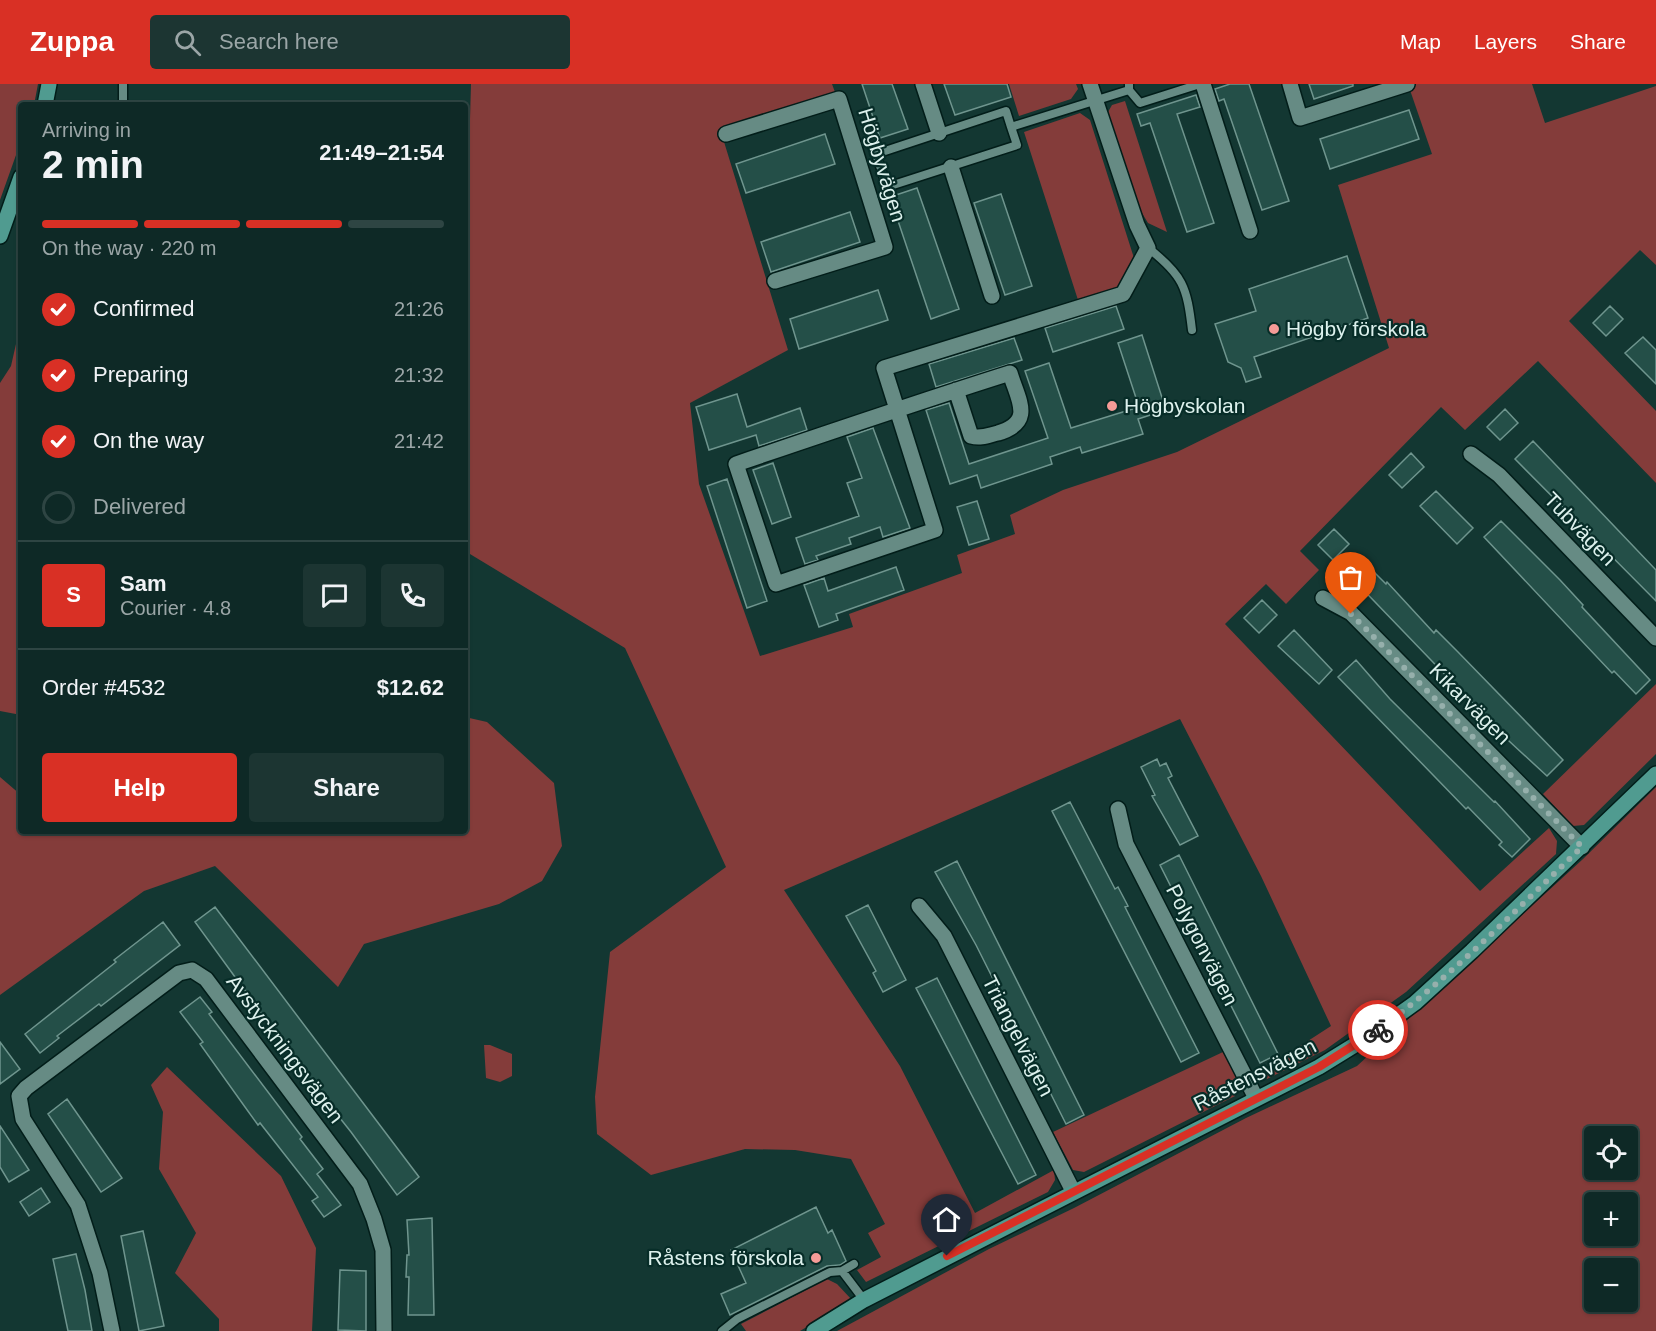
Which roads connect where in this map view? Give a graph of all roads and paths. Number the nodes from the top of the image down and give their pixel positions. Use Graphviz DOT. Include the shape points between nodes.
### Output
graph roads {
  1 [pos="49,84"];
  2 [pos="123,84"];
  3 [pos="922,84"];
  4 [pos="1090,84"];
  5 [pos="1201,84"];
  6 [pos="1290,84"];
  7 [pos="1407,84"];
  8 [pos="1129,87"];
  9 [pos="1095,100"];
  10 [pos="46,102"];
  11 [pos="123,102"];
  12 [pos="1011,127"];
  13 [pos="939,133"];
  14 [pos="726,134"];
  15 [pos="951,167"];
  16 [pos="18,185"];
  17 [pos="1250,231"];
  18 [pos="0,236"];
  19 [pos="1148,248"];
  20 [pos="776,281"];
  21 [pos="992,297"];
  22 [pos="1192,330"];
  23 [pos="956,390"];
  24 [pos="896,409"];
  25 [pos="1471,454"];
  26 [pos="1323,598"];
  27 [pos="1656,638"];
  28 [pos="1656,774"];
  29 [pos="1118,808"];
  30 [pos="1582,847"];
  31 [pos="919,906"];
  32 [pos="1256,1098"];
  33 [pos="1073,1191"];
  34 [pos="854,1264"];
  35 [pos="842,1271"];
  36 [pos="864,1300"];
  37 [pos="112,1331"];
  38 [pos="384,1331"];
  39 [pos="722,1331"];
  40 [pos="814,1331"];
  1 -- 10 [label="street"];
  2 -- 11 [label="lane"];
  3 -- 13 [label="street"];
  4 -- 9 [label="street"];
  5 -- 8 [label="lane" via="1140,104"];
  5 -- 17 [label="street"];
  6 -- 7 [label="street" via="1300,118"];
  8 -- 9 [label="lane"];
  9 -- 12 [label="lane"];
  9 -- 19 [label="street"];
  12 -- 13 [label="lane, Högbyvägen" via="1006,111"];
  12 -- 15 [label="lane, Högbyvägen" via="1017,145"];
  13 -- 15 [label="lane, Högbyvägen" via="876,154 887,187"];
  14 -- 20 [label="street, Högbyvägen" via="839,99 885,247"];
  15 -- 21 [label="street"];
  16 -- 18 [label="street"];
  19 -- 22 [label="lane" via="1181,279"];
  19 -- 24 [label="street" via="1123,294 884,368"];
  23 -- 23 [label="street" via="1010,373 1022,413 1020,421 1011,429 979,438 971,436"];
  23 -- 24 [label="street"];
  24 -- 24 [label="street" via="935,530 776,584 736,464"];
  25 -- 27 [label="street, Tubvägen" via="1499,476"];
  26 -- 30 [label="street, Kikarvägen" via="1351,614"];
  28 -- 30 [label="street, Råstensvägen"];
  29 -- 32 [label="street, Polygonvägen" via="1126,844"];
  30 -- 32 [label="street, Råstensvägen" via="1415,1003 1348,1050"];
  31 -- 33 [label="street, Triangelvägen" via="944,936"];
  32 -- 33 [label="street, Råstensvägen"];
  33 -- 36 [label="street, Råstensvägen"];
  34 -- 35 [label="lane"];
  35 -- 36 [label="lane"];
  35 -- 39 [label="lane" via="830,1272 737,1319"];
  36 -- 40 [label="street, Råstensvägen"];
  37 -- 38 [label="street, Avstyckningsvägen" via="100,1273 78,1205 23,1119 19,1096 179,973 192,970 206,979 360,1185 383,1250"];
}
